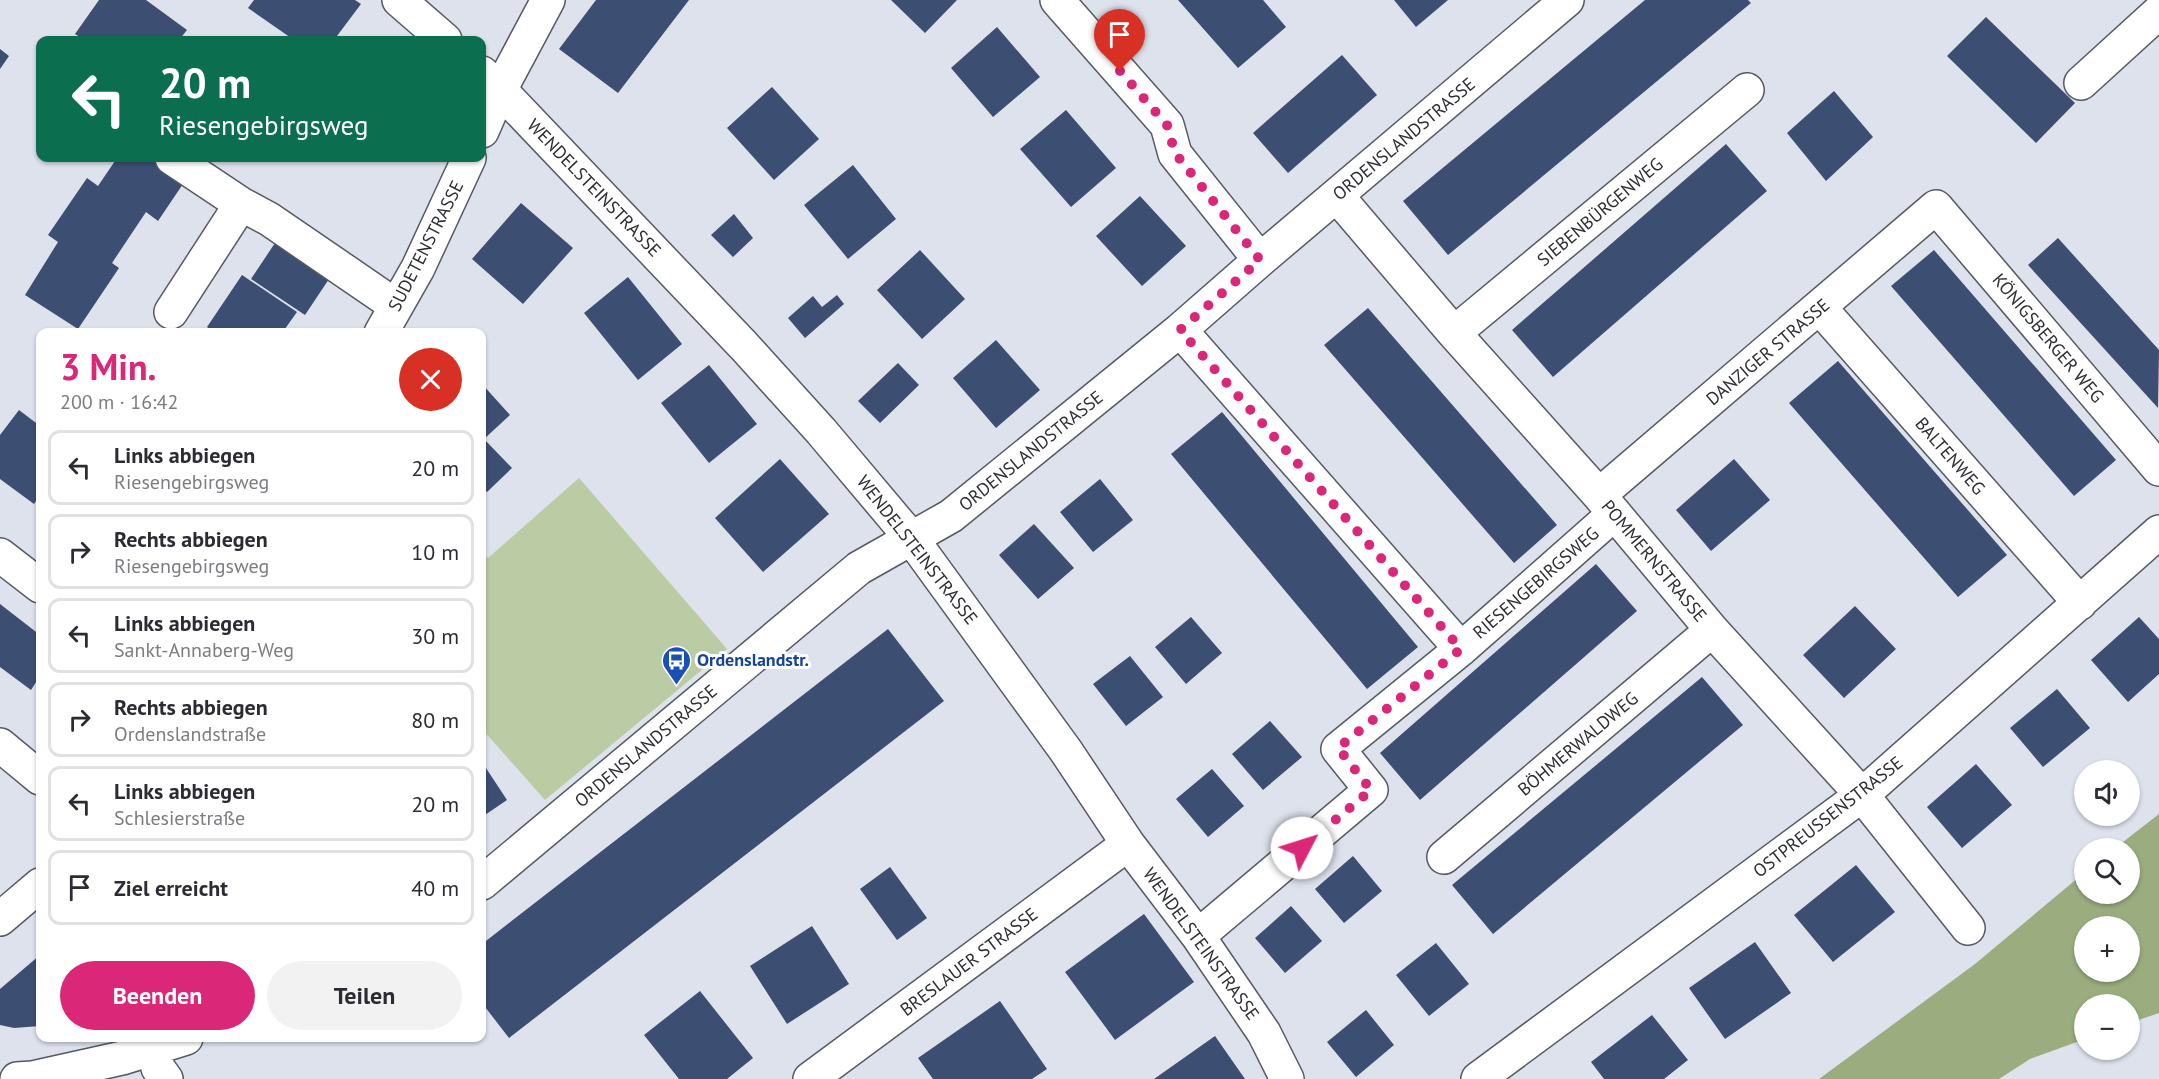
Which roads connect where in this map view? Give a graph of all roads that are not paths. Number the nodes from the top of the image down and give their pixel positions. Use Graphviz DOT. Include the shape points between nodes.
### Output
graph roads {
  1 [pos="399,0"];
  2 [pos="549,0"];
  3 [pos="1057,0"];
  4 [pos="1567,0"];
  5 [pos="2159,12"];
  6 [pos="440,36"];
  7 [pos="491,82"];
  8 [pos="2080,83"];
  9 [pos="1747,90"];
  10 [pos="486,109"];
  11 [pos="178,162"];
  12 [pos="467,162"];
  13 [pos="1337,196"];
  14 [pos="241,204"];
  15 [pos="1936,207"];
  16 [pos="1260,260"];
  17 [pos="1820,309"];
  18 [pos="171,312"];
  19 [pos="388,320"];
  20 [pos="1180,330"];
  21 [pos="1454,333"];
  22 [pos="2159,469"];
  23 [pos="1607,504"];
  24 [pos="2159,532"];
  25 [pos="912,539"];
  26 [pos="0,555"];
  27 [pos="36,583"];
  28 [pos="2080,603"];
  29 [pos="1712,630"];
  30 [pos="1461,649"];
  31 [pos="0,745"];
  32 [pos="36,775"];
  33 [pos="1862,795"];
  34 [pos="1128,844"];
  35 [pos="1444,857"];
  36 [pos="486,880"];
  37 [pos="36,888"];
  38 [pos="0,919"];
  39 [pos="1968,928"];
  40 [pos="1197,936"];
  41 [pos="174,1042"];
  42 [pos="154,1049"];
  43 [pos="17,1079"];
  44 [pos="166,1079"];
  45 [pos="810,1079"];
  46 [pos="1287,1079"];
  47 [pos="1478,1079"];
  1 -- 6 [label="street"];
  2 -- 7 [label="street"];
  3 -- 16 [label="street" via="1167,125 1175,153"];
  4 -- 13 [label="street, ORDENSLANDSTRASSE"];
  5 -- 8 [label="street"];
  7 -- 10 [label="street"];
  7 -- 25 [label="street, WENDELSTEINSTRASSE" via="744,346"];
  9 -- 21 [label="street, SIEBENBÜRGENWEG"];
  11 -- 14 [label="street"];
  12 -- 19 [label="street, SUDETENSTRASSE" via="418,268"];
  13 -- 16 [label="street, ORDENSLANDSTRASSE"];
  13 -- 21 [label="street, POMMERNSTRASSE"];
  14 -- 18 [label="street"];
  14 -- 19 [label="street" via="269,219"];
  15 -- 17 [label="street, DANZIGER STRASSE"];
  15 -- 22 [label="street, KÖNIGSBERGER WEG"];
  16 -- 20 [label="street, ORDENSLANDSTRASSE"];
  17 -- 23 [label="street, DANZIGER STRASSE"];
  17 -- 28 [label="street, BALTENWEG"];
  20 -- 25 [label="street, ORDENSLANDSTRASSE" via="951,516"];
  20 -- 30 [label="street"];
  21 -- 23 [label="street, POMMERNSTRASSE"];
  23 -- 29 [label="street, POMMERNSTRASSE"];
  23 -- 30 [label="street, RIESENGEBIRGSWEG"];
  24 -- 28 [label="street, OSTPREUSSENSTRASSE"];
  25 -- 34 [label="street, WENDELSTEINSTRASSE" via="1066,751"];
  25 -- 36 [label="street, ORDENSLANDSTRASSE" via="859,568"];
  26 -- 27 [label="street"];
  28 -- 33 [label="street, OSTPREUSSENSTRASSE"];
  29 -- 33 [label="street, POMMERNSTRASSE"];
  29 -- 35 [label="street, BÖHMERWALDWEG"];
  30 -- 40 [label="street, RIESENGEBIRGSWEG" via="1338,748 1371,790"];
  31 -- 32 [label="street"];
  33 -- 39 [label="street, POMMERNSTRASSE"];
  33 -- 47 [label="street, OSTPREUSSENSTRASSE"];
  34 -- 40 [label="street, WENDELSTEINSTRASSE"];
  34 -- 45 [label="street, BRESLAUER STRASSE"];
  37 -- 38 [label="street"];
  40 -- 46 [label="street, WENDELSTEINSTRASSE" via="1264,1033"];
  41 -- 42 [label="street"];
  42 -- 43 [label="street"];
  42 -- 44 [label="street" via="158,1068"];
}
